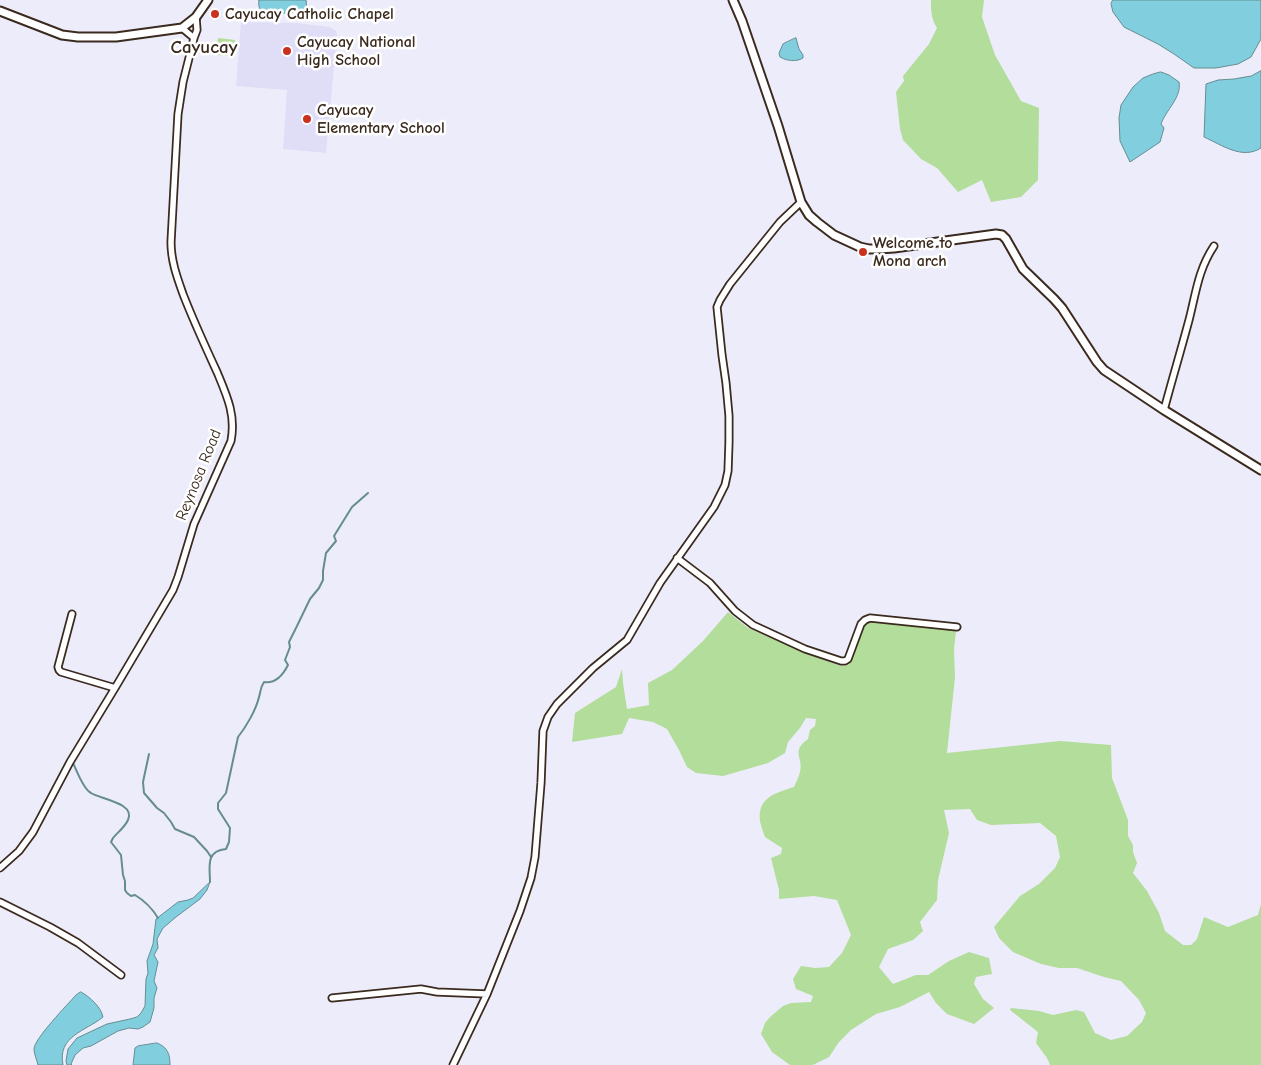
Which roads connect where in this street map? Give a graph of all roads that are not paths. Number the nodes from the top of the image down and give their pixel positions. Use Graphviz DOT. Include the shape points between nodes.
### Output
graph roads {
  1 [pos="208,0"];
  2 [pos="733,0"];
  3 [pos="0,11"];
  4 [pos="196,17"];
  5 [pos="182,28"];
  6 [pos="194,38"];
  7 [pos="801,202"];
  8 [pos="1214,246"];
  9 [pos="1164,410"];
  10 [pos="1261,470"];
  11 [pos="677,558"];
  12 [pos="72,614"];
  13 [pos="957,627"];
  14 [pos="115,688"];
  15 [pos="0,868"];
  16 [pos="0,902"];
  17 [pos="121,975"];
  18 [pos="487,994"];
  19 [pos="332,998"];
  20 [pos="453,1065"];
  1 -- 4 [label="street"];
  2 -- 7 [label="street"];
  3 -- 5 [label="street" via="62,35 78,37 116,37"];
  4 -- 5 [label="street"];
  4 -- 6 [label="street, Reynosa Road"];
  5 -- 6 [label="street"];
  6 -- 14 [label="street, Reynosa Road" via="178,114 171,258 188,307 225,392 233,431 194,524 173,590"];
  7 -- 9 [label="street" via="809,215 834,235 869,249 1002,235 1023,270 1062,308 1100,366"];
  7 -- 11 [label="street" via="780,222 730,284 717,307 728,408 728,471 714,507"];
  8 -- 9 [label="street" via="1200,275"];
  9 -- 10 [label="street"];
  11 -- 13 [label="street" via="710,583 735,611 753,625 841,661 848,659 861,624 870,618"];
  11 -- 18 [label="street" via="626,640 593,668 548,717 543,731 536,857 520,911"];
  12 -- 14 [label="street" via="59,670"];
  14 -- 15 [label="street, Reynosa Road" via="33,832 19,851"];
  16 -- 17 [label="street" via="78,943"];
  18 -- 19 [label="street" via="421,989"];
  18 -- 20 [label="street"];
}
